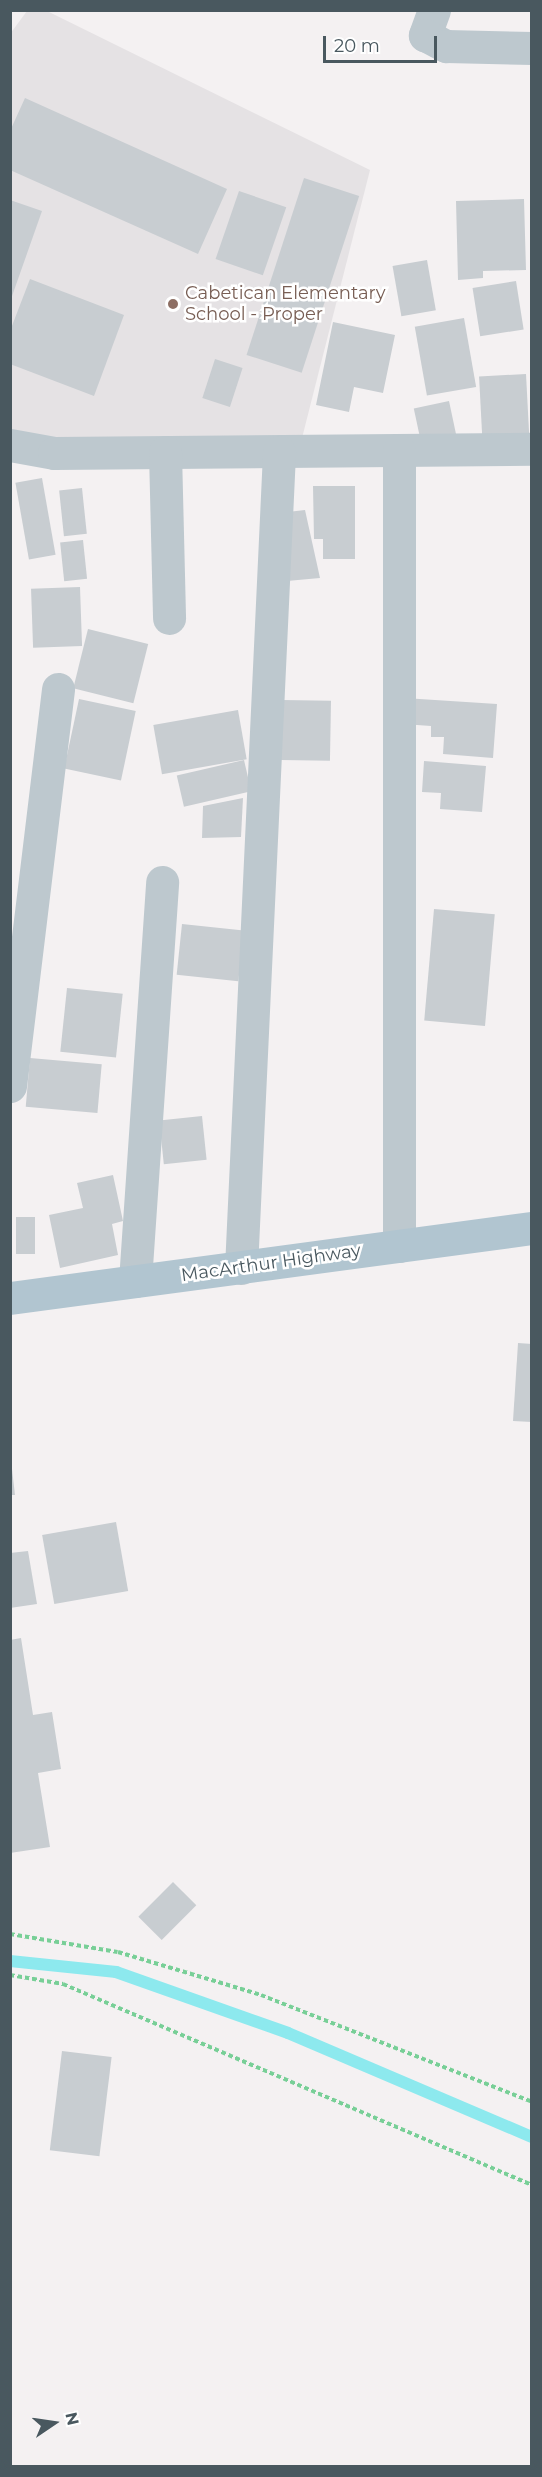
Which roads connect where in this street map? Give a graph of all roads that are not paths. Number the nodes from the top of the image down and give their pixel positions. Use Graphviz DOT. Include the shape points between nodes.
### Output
graph roads {
  1 [pos="434,10"];
  2 [pos="531,48"];
  3 [pos="10,445"];
  4 [pos="531,449"];
  5 [pos="399,450"];
  6 [pos="165,452"];
  7 [pos="279,452"];
  8 [pos="169,618"];
  9 [pos="58,689"];
  10 [pos="162,882"];
  11 [pos="10,1086"];
  12 [pos="531,1228"];
  13 [pos="399,1246"];
  14 [pos="241,1268"];
  15 [pos="135,1281"];
  16 [pos="10,1298"];
  1 -- 2 [label="street" via="425,34 446,46"];
  3 -- 6 [label="street" via="54,453"];
  4 -- 5 [label="street"];
  5 -- 7 [label="street"];
  5 -- 13 [label="street"];
  6 -- 7 [label="street"];
  6 -- 8 [label="street"];
  7 -- 14 [label="street"];
  9 -- 11 [label="street"];
  10 -- 15 [label="street"];
  12 -- 13 [label="main road, MacArthur Highway"];
  13 -- 14 [label="main road, MacArthur Highway"];
  14 -- 15 [label="main road, MacArthur Highway"];
  15 -- 16 [label="main road, MacArthur Highway"];
}
